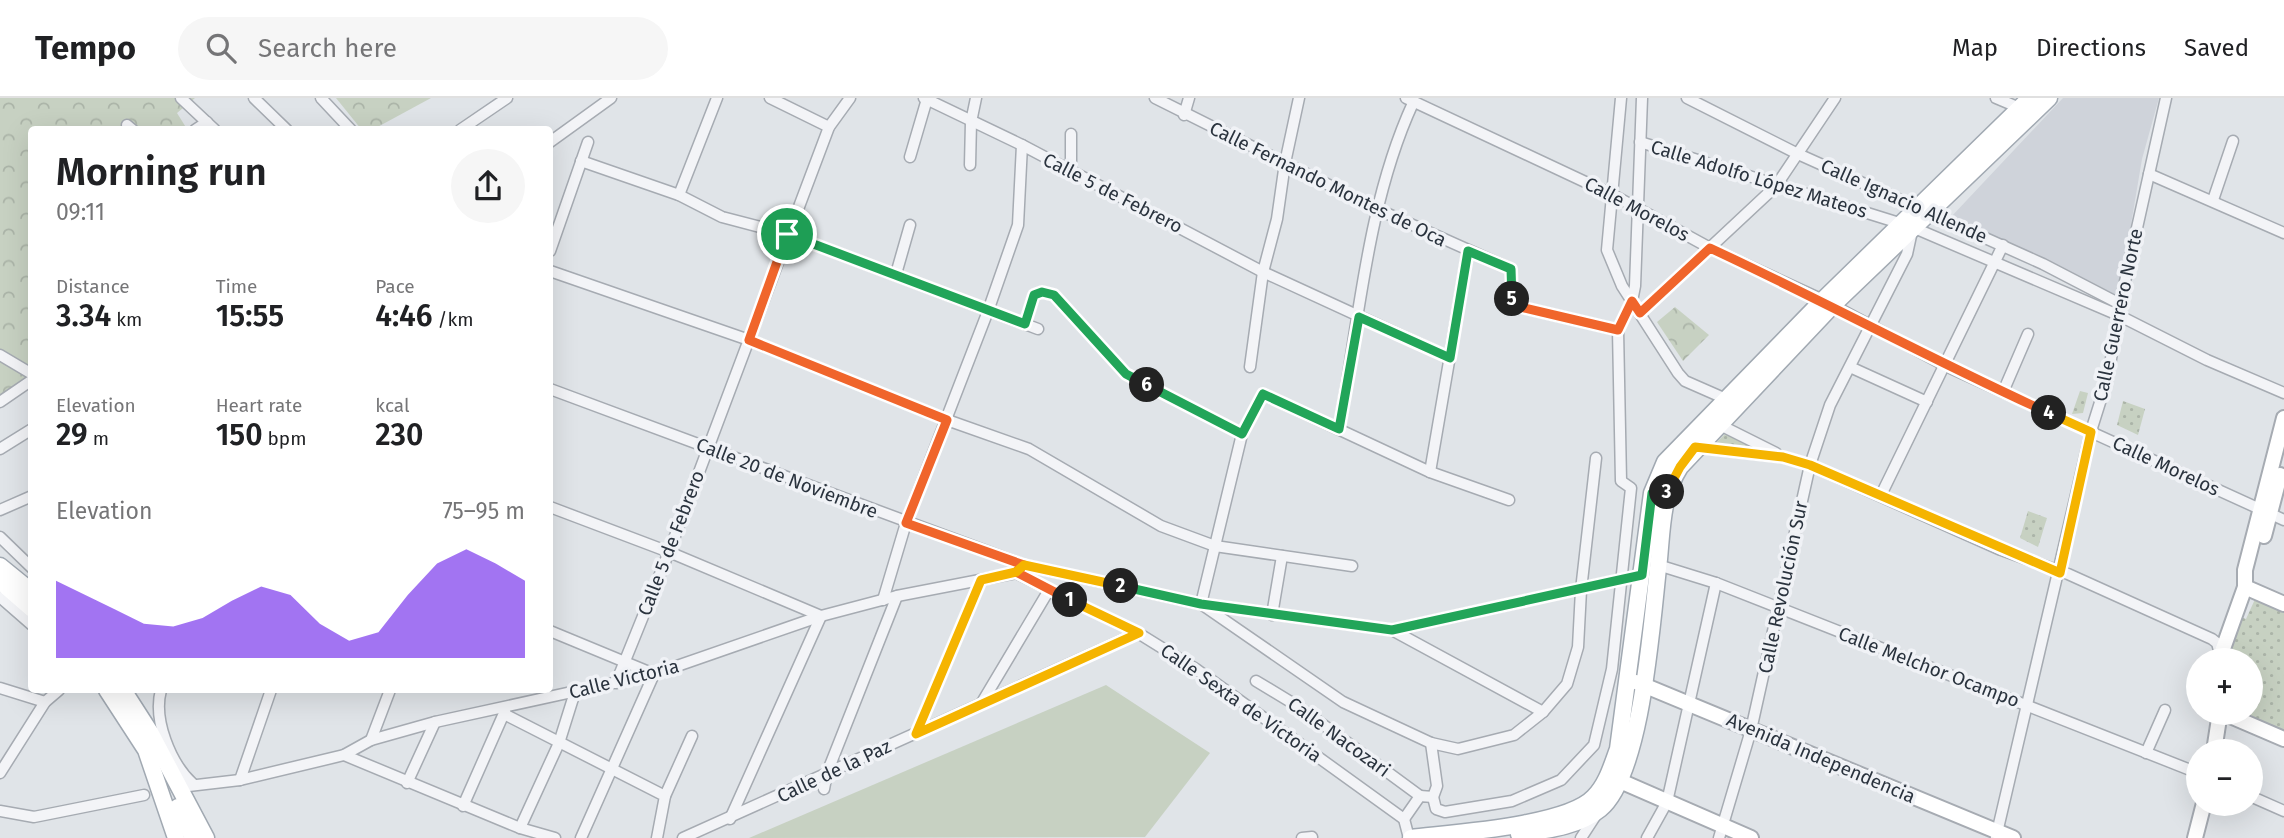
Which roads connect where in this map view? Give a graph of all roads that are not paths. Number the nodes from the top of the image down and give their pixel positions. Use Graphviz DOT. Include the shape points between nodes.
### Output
graph roads {
  1 [pos="181,98"];
  2 [pos="254,98"];
  3 [pos="321,98"];
  4 [pos="507,98"];
  5 [pos="611,98"];
  6 [pos="717,98"];
  7 [pos="770,98"];
  8 [pos="850,98"];
  9 [pos="976,98"];
  10 [pos="1154,98"];
  11 [pos="1189,98"];
  12 [pos="1299,98"];
  13 [pos="1621,98"];
  14 [pos="1642,98"];
  15 [pos="1688,98"];
  16 [pos="1835,98"];
  17 [pos="1996,98"];
  18 [pos="2049,98"];
  19 [pos="2166,98"];
  20 [pos="925,99"];
  21 [pos="1410,100"];
  22 [pos="2027,107"];
  23 [pos="1184,115"];
  24 [pos="207,122"];
  25 [pos="971,122"];
  26 [pos="201,126"];
  27 [pos="211,126"];
  28 [pos="283,126"];
  29 [pos="347,126"];
  30 [pos="466,126"];
  31 [pos="829,127"];
  32 [pos="1071,134"];
  33 [pos="553,140"];
  34 [pos="2233,141"];
  35 [pos="588,142"];
  36 [pos="1640,142"];
  37 [pos="1022,145"];
  38 [pos="1798,153"];
  39 [pos="910,157"];
  40 [pos="581,160"];
  41 [pos="1285,163"];
  42 [pos="970,165"];
  43 [pos="1071,171"];
  44 [pos="2149,174"];
  45 [pos="1776,186"];
  46 [pos="679,195"];
  47 [pos="1614,195"];
  48 [pos="2213,200"];
  49 [pos="1637,208"];
  50 [pos="1377,209"];
  51 [pos="1926,209"];
  52 [pos="910,225"];
  53 [pos="1906,225"];
  54 [pos="2284,233"];
  55 [pos="787,234"];
  56 [pos="553,242"];
  57 [pos="2003,245"];
  58 [pos="1710,248"];
  59 [pos="1468,251"];
  60 [pos="1996,261"];
  61 [pos="2043,264"];
  62 [pos="553,272"];
  63 [pos="1263,272"];
  64 [pos="896,274"];
  65 [pos="2035,280"];
  66 [pos="1632,301"];
  67 [pos="1827,303"];
  68 [pos="2119,310"];
  69 [pos="988,312"];
  70 [pos="1640,313"];
  71 [pos="1359,317"];
  72 [pos="1025,324"];
  73 [pos="1871,327"];
  74 [pos="1038,329"];
  75 [pos="1618,330"];
  76 [pos="2028,334"];
  77 [pos="749,340"];
  78 [pos="0,355"];
  79 [pos="1450,358"];
  80 [pos="1946,366"];
  81 [pos="1251,367"];
  82 [pos="1850,367"];
  83 [pos="28,372"];
  84 [pos="28,383"];
  85 [pos="553,390"];
  86 [pos="2003,392"];
  87 [pos="2284,393"];
  88 [pos="1726,399"];
  89 [pos="0,402"];
  90 [pos="1927,402"];
  91 [pos="2284,418"];
  92 [pos="947,420"];
  93 [pos="1714,421"];
  94 [pos="1339,429"];
  95 [pos="28,432"];
  96 [pos="2091,432"];
  97 [pos="1242,434"];
  98 [pos="1690,443"];
  99 [pos="708,447"];
  100 [pos="0,449"];
  101 [pos="1783,457"];
  102 [pos="1596,458"];
  103 [pos="2284,459"];
  104 [pos="1810,465"];
  105 [pos="1430,472"];
  106 [pos="1631,488"];
  107 [pos="1659,495"];
  108 [pos="1881,495"];
  109 [pos="28,498"];
  110 [pos="1509,500"];
  111 [pos="553,509"];
  112 [pos="0,510"];
  113 [pos="2272,514"];
  114 [pos="906,523"];
  115 [pos="0,537"];
  116 [pos="1215,546"];
  117 [pos="669,552"];
  118 [pos="1282,556"];
  119 [pos="28,563"];
  120 [pos="0,565"];
  121 [pos="1658,565"];
  122 [pos="1352,566"];
  123 [pos="1020,569"];
  124 [pos="2060,573"];
  125 [pos="1642,575"];
  126 [pos="1622,578"];
  127 [pos="981,580"];
  128 [pos="0,581"];
  129 [pos="1716,583"];
  130 [pos="2245,583"];
  131 [pos="28,589"];
  132 [pos="1049,590"];
  133 [pos="1581,590"];
  134 [pos="897,596"];
  135 [pos="0,597"];
  136 [pos="883,600"];
  137 [pos="1201,604"];
  138 [pos="2284,604"];
  139 [pos="28,606"];
  140 [pos="1779,611"];
  141 [pos="1272,615"];
  142 [pos="821,616"];
  143 [pos="28,622"];
  144 [pos="1392,630"];
  145 [pos="553,632"];
  146 [pos="1139,633"];
  147 [pos="2218,648"];
  148 [pos="2223,648"];
  149 [pos="625,661"];
  150 [pos="654,674"];
  151 [pos="1256,681"];
  152 [pos="1636,682"];
  153 [pos="616,683"];
  154 [pos="0,688"];
  155 [pos="575,692"];
  156 [pos="56,693"];
  157 [pos="109,693"];
  158 [pos="125,693"];
  159 [pos="160,693"];
  160 [pos="270,693"];
  161 [pos="389,693"];
  162 [pos="45,702"];
  163 [pos="1688,703"];
  164 [pos="981,704"];
  165 [pos="2028,704"];
  166 [pos="2165,710"];
  167 [pos="505,711"];
  168 [pos="1544,712"];
  169 [pos="435,722"];
  170 [pos="2251,725"];
  171 [pos="1751,730"];
  172 [pos="916,734"];
  173 [pos="692,736"];
  174 [pos="2284,739"];
  175 [pos="371,740"];
  176 [pos="559,743"];
  177 [pos="1431,743"];
  178 [pos="146,750"];
  179 [pos="2146,752"];
  180 [pos="344,755"];
  181 [pos="2186,768"];
  182 [pos="612,771"];
  183 [pos="0,773"];
  184 [pos="827,773"];
  185 [pos="1615,779"];
  186 [pos="240,780"];
  187 [pos="407,783"];
  188 [pos="187,785"];
  189 [pos="824,789"];
  190 [pos="144,795"];
  191 [pos="665,796"];
  192 [pos="1420,796"];
  193 [pos="1433,797"];
  194 [pos="2263,801"];
  195 [pos="1667,802"];
  196 [pos="463,806"];
  197 [pos="1599,810"];
  198 [pos="2284,810"];
  199 [pos="0,811"];
  200 [pos="2201,816"];
  201 [pos="730,819"];
  202 [pos="1404,819"];
  203 [pos="520,828"];
  204 [pos="1720,832"];
  205 [pos="1471,834"];
  206 [pos="1997,835"];
  207 [pos="1438,836"];
  208 [pos="176,838"];
  209 [pos="193,838"];
  210 [pos="206,838"];
  211 [pos="555,838"];
  212 [pos="582,838"];
  213 [pos="657,838"];
  214 [pos="683,838"];
  215 [pos="1410,838"];
  216 [pos="1493,838"];
  217 [pos="1581,838"];
  218 [pos="1647,838"];
  219 [pos="1751,838"];
  220 [pos="2013,838"];
  221 [pos="2195,838"];
  1 -- 24 [label="street"];
  2 -- 28 [label="street"];
  3 -- 29 [label="street"];
  4 -- 30 [label="street"];
  5 -- 33 [label="street"];
  6 -- 46 [label="street"];
  7 -- 31 [label="street"];
  8 -- 31 [label="street, Calle 5 de Febrero"];
  9 -- 25 [label="street"];
  10 -- 23 [label="street, Calle Fernando Montes de Oca"];
  11 -- 23 [label="street"];
  12 -- 41 [label="street"];
  13 -- 47 [label="street"];
  14 -- 36 [label="street"];
  15 -- 38 [label="street, Calle Ignacio Allende"];
  16 -- 38 [label="street"];
  17 -- 22 [label="street"];
  18 -- 22 [label="main road"];
  19 -- 44 [label="street, Calle Guerrero Norte"];
  20 -- 25 [label="street, Calle 5 de Febrero"];
  20 -- 39 [label="street"];
  21 -- 47 [label="street, Calle Morelos"];
  21 -- 50 [label="street"];
  22 -- 51 [label="main road"];
  23 -- 41 [label="street, Calle Fernando Montes de Oca"];
  24 -- 26 [label="street"];
  24 -- 27 [label="street"];
  25 -- 37 [label="street, Calle 5 de Febrero"];
  25 -- 42 [label="street"];
  31 -- 55 [label="street, Calle 5 de Febrero"];
  32 -- 43 [label="street"];
  34 -- 48 [label="street"];
  35 -- 40 [label="street"];
  36 -- 45 [label="street, Calle Adolfo López Mateos"];
  36 -- 49 [label="street"];
  37 -- 43 [label="street, Calle 5 de Febrero"];
  37 -- 69 [label="street" via="1017,225"];
  38 -- 45 [label="street"];
  38 -- 51 [label="street, Calle Ignacio Allende"];
  40 -- 46 [label="street"];
  40 -- 56 [label="street"];
  41 -- 50 [label="street, Calle Fernando Montes de Oca"];
  41 -- 63 [label="street"];
  43 -- 63 [label="street, Calle 5 de Febrero"];
  44 -- 48 [label="street"];
  44 -- 68 [label="street, Calle Guerrero Norte"];
  45 -- 53 [label="street, Calle Adolfo López Mateos"];
  45 -- 58 [label="street"];
  46 -- 55 [label="street" via="722,217"];
  47 -- 49 [label="street, Calle Morelos"];
  47 -- 66 [label="street" via="1607,250"];
  48 -- 54 [label="street"];
  49 -- 58 [label="street, Calle Morelos"];
  49 -- 66 [label="street"];
  50 -- 59 [label="street, Calle Fernando Montes de Oca"];
  50 -- 71 [label="street"];
  51 -- 53 [label="main road"];
  51 -- 57 [label="street, Calle Ignacio Allende"];
  52 -- 64 [label="street"];
  53 -- 60 [label="street, Calle Adolfo López Mateos"];
  53 -- 67 [label="main road"];
  53 -- 73 [label="street, Calle Revolución Sur" via="1907,254"];
  55 -- 64 [label="street"];
  55 -- 77 [label="street, Calle 5 de Febrero"];
  57 -- 60 [label="street"];
  57 -- 61 [label="street, Calle Ignacio Allende"];
  58 -- 67 [label="street, Calle Morelos"];
  58 -- 70 [label="street"];
  59 -- 75 [label="street, Calle Fernando Montes de Oca" via="1511,269 1512,305"];
  59 -- 79 [label="street"];
  60 -- 65 [label="street, Calle Adolfo López Mateos"];
  60 -- 80 [label="street"];
  61 -- 65 [label="street"];
  61 -- 68 [label="street, Calle Ignacio Allende"];
  62 -- 77 [label="street"];
  63 -- 71 [label="street, Calle 5 de Febrero"];
  63 -- 81 [label="street"];
  64 -- 69 [label="street"];
  65 -- 68 [label="street, Calle Adolfo López Mateos"];
  66 -- 70 [label="street"];
  66 -- 75 [label="street"];
  67 -- 73 [label="street, Calle Morelos"];
  67 -- 88 [label="main road"];
  67 -- 93 [label="main road"];
  68 -- 87 [label="street, Calle Ignacio Allende" via="2207,360"];
  68 -- 96 [label="street, Calle Guerrero Norte" via="2108,377"];
  69 -- 72 [label="street"];
  69 -- 92 [label="street"];
  70 -- 88 [label="street" via="1685,381"];
  71 -- 79 [label="street, Calle 5 de Febrero"];
  71 -- 94 [label="street"];
  72 -- 74 [label="street"];
  72 -- 97 [label="street" via="1034,295 1054,295 1126,374"];
  73 -- 80 [label="street, Calle Morelos"];
  73 -- 82 [label="street, Calle Revolución Sur"];
  75 -- 106 [label="street" via="1621,481"];
  76 -- 86 [label="street"];
  77 -- 92 [label="street"];
  77 -- 99 [label="street, Calle 5 de Febrero"];
  78 -- 83 [label="street"];
  79 -- 105 [label="street"];
  80 -- 86 [label="street, Calle Morelos"];
  80 -- 90 [label="street"];
  82 -- 90 [label="street"];
  82 -- 104 [label="street, Calle Revolución Sur" via="1830,405"];
  84 -- 89 [label="street"];
  85 -- 99 [label="street, Calle 20 de Noviembre"];
  86 -- 96 [label="street, Calle Morelos"];
  88 -- 93 [label="main road"];
  90 -- 108 [label="street"];
  91 -- 113 [label="street"];
  92 -- 114 [label="street"];
  92 -- 116 [label="street" via="1029,449 1161,526"];
  93 -- 98 [label="main road"];
  93 -- 101 [label="street"];
  94 -- 97 [label="street" via="1263,394"];
  94 -- 105 [label="street"];
  95 -- 100 [label="street"];
  96 -- 113 [label="street, Calle Morelos"];
  96 -- 124 [label="street, Calle Guerrero Norte"];
  97 -- 116 [label="street"];
  98 -- 101 [label="street"];
  98 -- 107 [label="main road"];
  99 -- 114 [label="street, Calle 20 de Noviembre"];
  99 -- 117 [label="street, Calle 5 de Febrero"];
  101 -- 104 [label="street"];
  102 -- 133 [label="street"];
  103 -- 113 [label="street"];
  104 -- 108 [label="street"];
  104 -- 140 [label="street, Calle Revolución Sur"];
  105 -- 110 [label="street"];
  106 -- 107 [label="street"];
  106 -- 126 [label="street"];
  107 -- 121 [label="main road"];
  107 -- 125 [label="main road"];
  108 -- 124 [label="street"];
  109 -- 112 [label="street"];
  111 -- 117 [label="street"];
  113 -- 130 [label="street"];
  114 -- 123 [label="street, Calle 20 de Noviembre"];
  114 -- 136 [label="street"];
  115 -- 119 [label="street"];
  116 -- 118 [label="street"];
  116 -- 137 [label="street"];
  117 -- 142 [label="street"];
  117 -- 149 [label="street, Calle 5 de Febrero"];
  118 -- 122 [label="street"];
  118 -- 141 [label="street"];
  120 -- 131 [label="main road"];
  121 -- 129 [label="street, Calle Melchor Ocampo"];
  121 -- 152 [label="main road"];
  123 -- 127 [label="street, Calle Victoria"];
  123 -- 132 [label="street, Calle Sexta de Victoria"];
  123 -- 137 [label="street, Calle 20 de Noviembre"];
  124 -- 147 [label="street" via="2212,639"];
  124 -- 165 [label="street, Calle Guerrero Norte"];
  125 -- 126 [label="street, Calle 20 de Noviembre"];
  125 -- 152 [label="main road"];
  126 -- 133 [label="street, Calle 20 de Noviembre"];
  126 -- 193 [label="street" via="1612,669 1594,746 1561,780 1512,801 1445,812 1436,808"];
  127 -- 134 [label="street, Calle Victoria"];
  127 -- 172 [label="street"];
  128 -- 139 [label="main road"];
  129 -- 140 [label="street, Calle Melchor Ocampo"];
  129 -- 163 [label="street"];
  130 -- 138 [label="street"];
  130 -- 148 [label="street"];
  132 -- 146 [label="street, Calle Sexta de Victoria"];
  132 -- 164 [label="street"];
  133 -- 144 [label="street, Calle 20 de Noviembre"];
  133 -- 168 [label="street" via="1578,647 1567,684"];
  134 -- 136 [label="street, Calle Victoria"];
  134 -- 184 [label="street"];
  135 -- 143 [label="street"];
  136 -- 142 [label="street, Calle Victoria"];
  137 -- 141 [label="street, Calle 20 de Noviembre"];
  137 -- 177 [label="street" via="1343,702"];
  140 -- 165 [label="street, Calle Melchor Ocampo"];
  140 -- 171 [label="street, Calle Revolución Sur"];
  141 -- 144 [label="street, Calle 20 de Noviembre"];
  142 -- 150 [label="street, Calle Victoria"];
  142 -- 201 [label="street"];
  144 -- 168 [label="street"];
  145 -- 149 [label="street"];
  146 -- 164 [label="street, Calle de la Paz"];
  146 -- 202 [label="street, Calle Sexta de Victoria"];
  149 -- 150 [label="street"];
  149 -- 153 [label="street, Calle 5 de Febrero"];
  150 -- 153 [label="street, Calle Victoria"];
  150 -- 182 [label="street"];
  151 -- 192 [label="street, Calle Nacozari"];
  152 -- 163 [label="street, Avenida Independencia"];
  152 -- 185 [label="main road"];
  153 -- 155 [label="street, Calle Victoria"];
  154 -- 162 [label="street"];
  155 -- 167 [label="street, Calle Victoria"];
  155 -- 176 [label="street"];
  156 -- 162 [label="street"];
  157 -- 178 [label="main road"];
  158 -- 188 [label="main road"];
  159 -- 188 [label="street" via="159,727"];
  160 -- 186 [label="street"];
  161 -- 175 [label="street"];
  162 -- 183 [label="street"];
  163 -- 171 [label="street, Avenida Independencia"];
  163 -- 195 [label="street"];
  164 -- 172 [label="street, Calle de la Paz"];
  165 -- 179 [label="street, Calle Melchor Ocampo"];
  165 -- 206 [label="street, Calle Guerrero Norte"];
  166 -- 179 [label="street"];
  167 -- 169 [label="street, Calle Victoria"];
  167 -- 176 [label="street"];
  167 -- 196 [label="street"];
  168 -- 177 [label="street" via="1514,735 1487,744 1458,749"];
  169 -- 175 [label="street, Calle Victoria"];
  169 -- 187 [label="street"];
  170 -- 174 [label="street"];
  171 -- 204 [label="street, Calle Revolución Sur"];
  171 -- 206 [label="street, Avenida Independencia"];
  172 -- 184 [label="street, Calle de la Paz"];
  173 -- 191 [label="street"];
  175 -- 180 [label="street, Calle Victoria"];
  176 -- 182 [label="street"];
  176 -- 203 [label="street"];
  177 -- 193 [label="street" via="1437,786"];
  178 -- 208 [label="main road"];
  178 -- 209 [label="main road"];
  179 -- 181 [label="street, Calle Melchor Ocampo"];
  180 -- 186 [label="street, Calle Victoria"];
  180 -- 187 [label="street"];
  182 -- 191 [label="street"];
  182 -- 212 [label="street"];
  184 -- 189 [label="street"];
  184 -- 201 [label="street, Calle de la Paz"];
  185 -- 195 [label="street"];
  185 -- 197 [label="main road"];
  185 -- 205 [label="main road" via="1576,809"];
  186 -- 188 [label="street, Calle Victoria"];
  187 -- 196 [label="street"];
  188 -- 210 [label="main road"];
  190 -- 199 [label="street" via="34,817"];
  191 -- 213 [label="street"];
  192 -- 193 [label="street"];
  192 -- 202 [label="street"];
  194 -- 198 [label="street"];
  195 -- 204 [label="street"];
  195 -- 218 [label="street"];
  196 -- 203 [label="street"];
  197 -- 216 [label="main road" via="1548,830"];
  197 -- 217 [label="street"];
  200 -- 221 [label="street"];
  201 -- 214 [label="street, Calle de la Paz"];
  202 -- 215 [label="street"];
  203 -- 211 [label="street"];
  204 -- 219 [label="street"];
  205 -- 207 [label="main road"];
  206 -- 220 [label="street, Avenida Independencia"];
  207 -- 215 [label="main road"];
}
